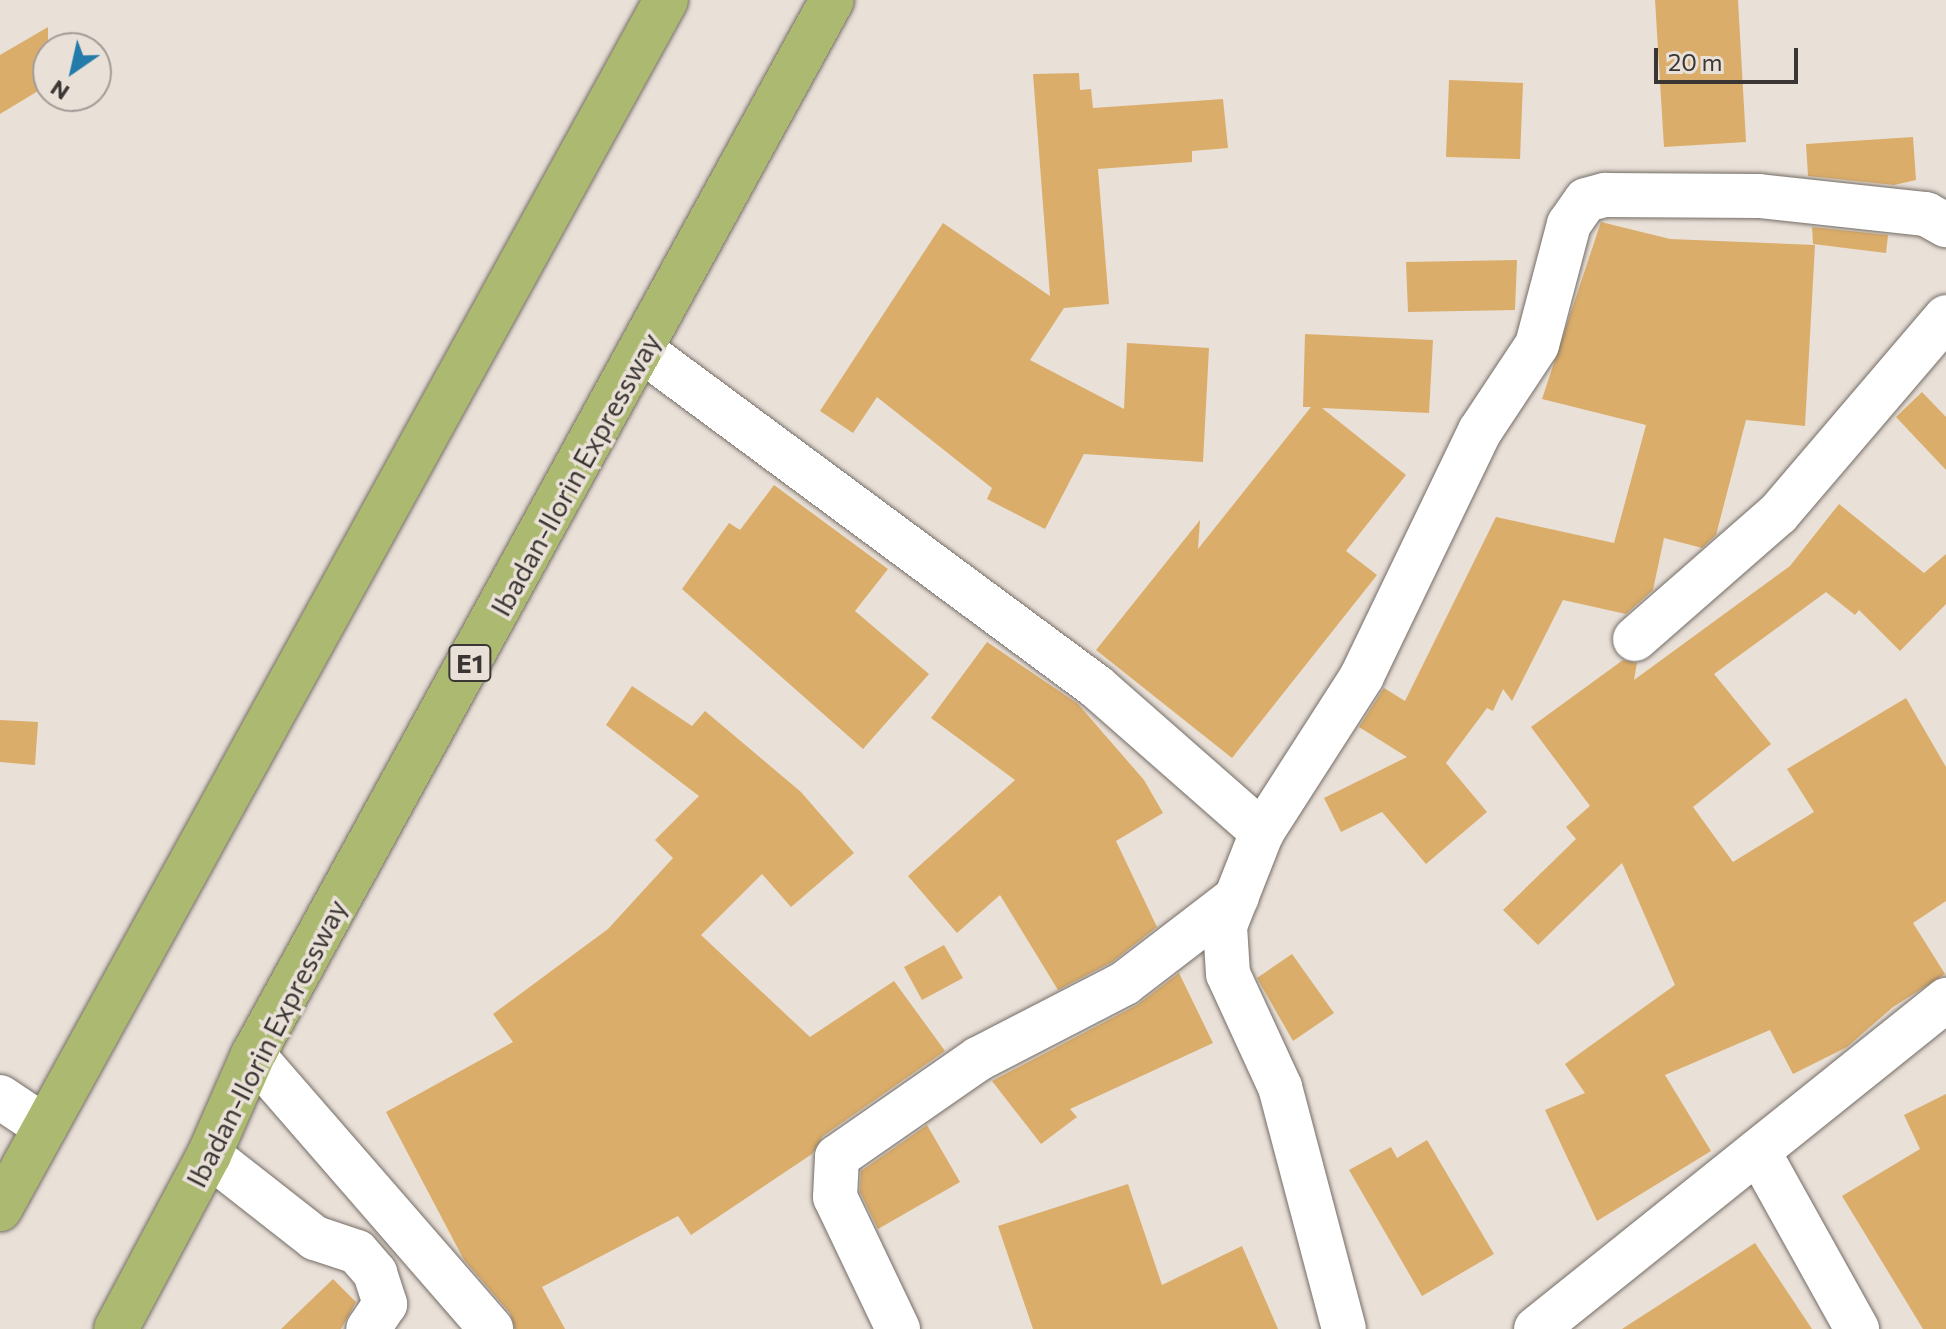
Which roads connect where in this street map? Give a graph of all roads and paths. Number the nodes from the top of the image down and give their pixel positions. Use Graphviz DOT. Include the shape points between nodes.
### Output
graph roads {
  1 [pos="666,0"];
  2 [pos="832,0"];
  3 [pos="1946,225"];
  4 [pos="1946,317"];
  5 [pos="643,351"];
  6 [pos="1635,639"];
  7 [pos="1262,832"];
  8 [pos="1237,897"];
  9 [pos="1946,1000"];
  10 [pos="253,1055"];
  11 [pos="0,1097"];
  12 [pos="45,1127"];
  13 [pos="1758,1151"];
  14 [pos="209,1155"];
  15 [pos="0,1209"];
  16 [pos="116,1329"];
  17 [pos="368,1329"];
  18 [pos="491,1329"];
  19 [pos="898,1329"];
  20 [pos="1344,1329"];
  21 [pos="1536,1329"];
  22 [pos="1857,1329"];
  1 -- 12 [label="highway"];
  2 -- 5 [label="highway, Ibadan-Ilorin Expressway / E1"];
  3 -- 7 [label="street" via="1926,214 1759,196 1586,200 1569,224 1537,345 1480,431 1362,676"];
  4 -- 6 [label="street" via="1778,514"];
  5 -- 7 [label="street" via="1097,687"];
  5 -- 10 [label="highway, Ibadan-Ilorin Expressway / E1"];
  7 -- 8 [label="street"];
  8 -- 19 [label="street" via="1125,983 978,1059 837,1157 835,1197"];
  8 -- 20 [label="street" via="1225,926 1228,974 1280,1087"];
  9 -- 13 [label="street"];
  10 -- 14 [label="highway, Ibadan-Ilorin Expressway / E1"];
  10 -- 18 [label="street"];
  11 -- 12 [label="street"];
  12 -- 15 [label="highway"];
  13 -- 21 [label="street"];
  13 -- 22 [label="street"];
  14 -- 16 [label="highway, Ibadan-Ilorin Expressway / E1"];
  14 -- 17 [label="street" via="315,1238 357,1252 375,1273 385,1304"];
}
